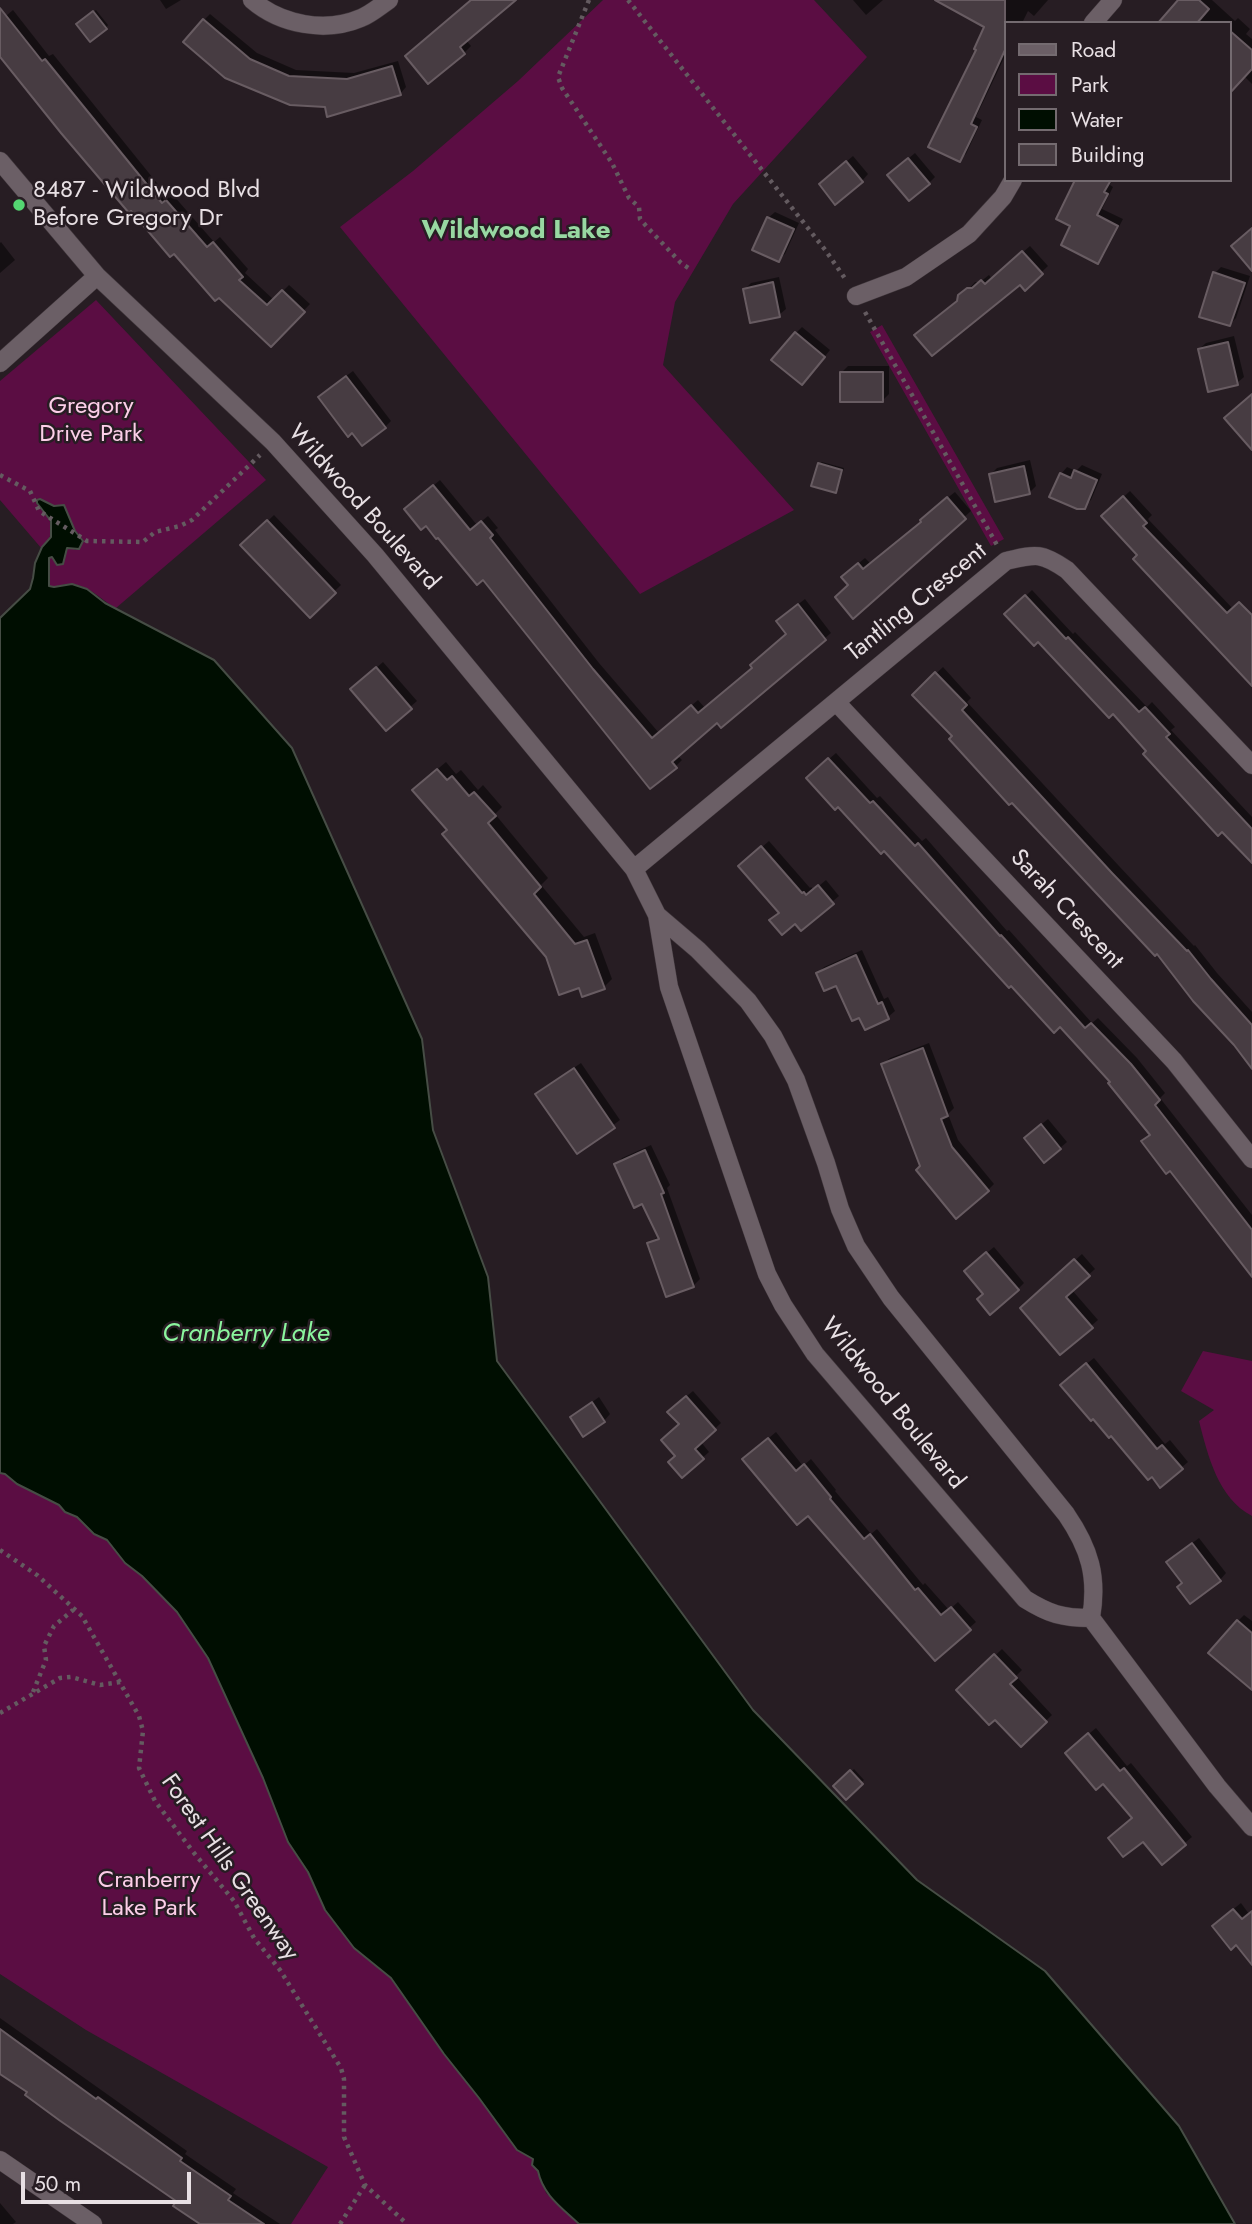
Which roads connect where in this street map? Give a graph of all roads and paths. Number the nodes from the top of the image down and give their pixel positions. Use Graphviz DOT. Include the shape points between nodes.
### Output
graph roads {
  1 [pos="252,0"];
  2 [pos="389,0"];
  3 [pos="589,0"];
  4 [pos="628,0"];
  5 [pos="1113,0"];
  6 [pos="1095,21"];
  7 [pos="0,161"];
  8 [pos="1012,182"];
  9 [pos="690,269"];
  10 [pos="97,276"];
  11 [pos="856,296"];
  12 [pos="0,363"];
  13 [pos="273,442"];
  14 [pos="0,475"];
  15 [pos="1006,561"];
  16 [pos="836,702"];
  17 [pos="1252,765"];
  18 [pos="634,869"];
  19 [pos="657,915"];
  20 [pos="1252,1158"];
  21 [pos="0,1550"];
  22 [pos="74,1610"];
  23 [pos="1091,1618"];
  24 [pos="121,1682"];
  25 [pos="32,1692"];
  26 [pos="0,1713"];
  27 [pos="1252,1827"];
  28 [pos="0,2160"];
  29 [pos="365,2185"];
  30 [pos="90,2223"];
  31 [pos="340,2224"];
  32 [pos="407,2224"];
  1 -- 2 [label="street" via="279,17 320,26 365,17"];
  3 -- 9 [label="path" via="558,77 562,88 612,163 629,198 639,207 640,219"];
  4 -- 11 [label="path" via="826,251"];
  5 -- 6 [label="street"];
  7 -- 10 [label="street, Wildwood Boulevard"];
  8 -- 11 [label="street" via="969,234 906,277"];
  10 -- 12 [label="street"];
  10 -- 13 [label="street, Wildwood Boulevard"];
  11 -- 15 [label="path"];
  13 -- 14 [label="path" via="192,520 155,532 143,542 87,541 38,511 30,491"];
  13 -- 18 [label="street, Wildwood Boulevard" via="384,565"];
  15 -- 16 [label="street, Tantling Crescent"];
  15 -- 17 [label="street, Tantling Crescent" via="1029,555 1048,557 1067,570"];
  16 -- 18 [label="street, Tantling Crescent"];
  16 -- 20 [label="street, Sarah Crescent" via="1174,1060"];
  18 -- 19 [label="street, Wildwood Boulevard"];
  19 -- 23 [label="street, Wildwood Boulevard" via="748,1001 773,1036 796,1080 856,1246 891,1298 1079,1533 1095,1593"];
  19 -- 23 [label="street, Wildwood Boulevard" via="669,987 767,1274 783,1305 815,1354 1025,1599 1065,1618"];
  21 -- 22 [label="path, Forest Hills Greenway" via="37,1575"];
  22 -- 24 [label="path, Forest Hills Greenway"];
  22 -- 25 [label="path" via="54,1626"];
  23 -- 27 [label="street"];
  24 -- 25 [label="path" via="100,1685 71,1676"];
  24 -- 29 [label="path, Forest Hills Greenway" via="139,1716 143,1731 139,1768 155,1801 234,1902 341,2068 344,2137"];
  25 -- 26 [label="path"];
  28 -- 30 [label="street"];
  29 -- 31 [label="path"];
  29 -- 32 [label="path, Forest Hills Greenway"];
}
